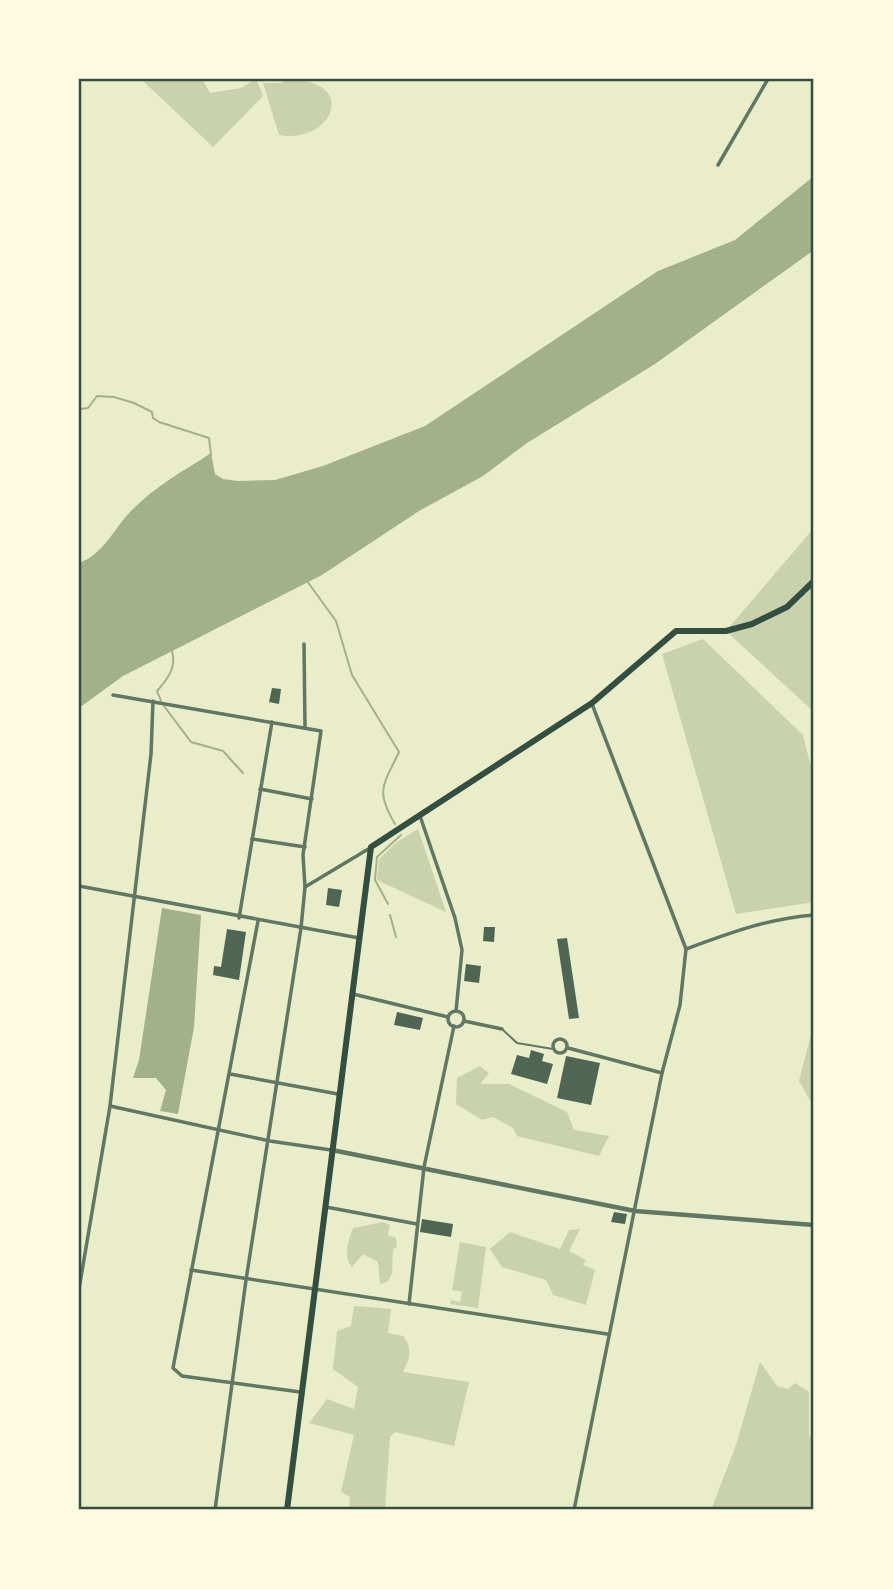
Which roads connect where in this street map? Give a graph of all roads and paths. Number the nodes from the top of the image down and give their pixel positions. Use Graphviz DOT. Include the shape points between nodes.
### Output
graph roads {
  1 [pos="768,79"];
  2 [pos="718,165"];
  3 [pos="814,581"];
  4 [pos="304,644"];
  5 [pos="113,695"];
  6 [pos="153,701"];
  7 [pos="592,703"];
  8 [pos="272,722"];
  9 [pos="305,728"];
  10 [pos="260,789"];
  11 [pos="312,799"];
  12 [pos="420,816"];
  13 [pos="252,839"];
  14 [pos="305,847"];
  15 [pos="371,847"];
  16 [pos="79,886"];
  17 [pos="306,887"];
  18 [pos="136,898"];
  19 [pos="814,915"];
  20 [pos="239,918"];
  21 [pos="258,921"];
  22 [pos="301,928"];
  23 [pos="359,937"];
  24 [pos="685,949"];
  25 [pos="351,993"];
  26 [pos="456,1010"];
  27 [pos="448,1017"];
  28 [pos="464,1021"];
  29 [pos="454,1026"];
  30 [pos="502,1029"];
  31 [pos="568,1048"];
  32 [pos="553,1049"];
  33 [pos="662,1073"];
  34 [pos="230,1074"];
  35 [pos="276,1083"];
  36 [pos="338,1094"];
  37 [pos="110,1106"];
  38 [pos="220,1131"];
  39 [pos="270,1141"];
  40 [pos="331,1150"];
  41 [pos="424,1167"];
  42 [pos="324,1207"];
  43 [pos="635,1211"];
  44 [pos="416,1224"];
  45 [pos="814,1225"];
  46 [pos="191,1270"];
  47 [pos="246,1280"];
  48 [pos="79,1289"];
  49 [pos="314,1290"];
  50 [pos="408,1305"];
  51 [pos="608,1334"];
  52 [pos="234,1382"];
  53 [pos="300,1392"];
  54 [pos="215,1510"];
  55 [pos="287,1510"];
  56 [pos="573,1510"];
  1 -- 2 [label="street"];
  3 -- 7 [label="main road" via="787,607 752,624 726,631 676,631"];
  4 -- 9 [label="street"];
  5 -- 6 [label="street"];
  6 -- 8 [label="street"];
  6 -- 18 [label="street"];
  7 -- 12 [label="main road"];
  7 -- 24 [label="street"];
  8 -- 9 [label="street"];
  8 -- 10 [label="street"];
  9 -- 11 [label="street" via="321,731"];
  10 -- 11 [label="street"];
  10 -- 13 [label="street"];
  11 -- 14 [label="street"];
  12 -- 15 [label="main road"];
  12 -- 26 [label="street" via="462,950"];
  13 -- 14 [label="street"];
  13 -- 20 [label="street"];
  14 -- 17 [label="street"];
  15 -- 17 [label="street"];
  15 -- 23 [label="main road"];
  16 -- 18 [label="street"];
  17 -- 22 [label="street"];
  18 -- 20 [label="street"];
  18 -- 37 [label="street"];
  19 -- 24 [label="street" via="764,921"];
  20 -- 21 [label="street"];
  21 -- 22 [label="street"];
  21 -- 34 [label="street"];
  22 -- 23 [label="street"];
  22 -- 35 [label="street"];
  23 -- 25 [label="main road"];
  24 -- 33 [label="street" via="680,1005"];
  25 -- 27 [label="street"];
  25 -- 36 [label="main road"];
  26 -- 27 [label="street"];
  26 -- 28 [label="street"];
  27 -- 29 [label="street"];
  28 -- 29 [label="street"];
  28 -- 30 [label="street"];
  29 -- 41 [label="street"];
  30 -- 32 [label="lane" via="517,1043"];
  31 -- 32 [label="street" via="559,1054"];
  31 -- 32 [label="street" via="561,1038 553,1042"];
  31 -- 33 [label="street"];
  33 -- 43 [label="street"];
  34 -- 35 [label="street"];
  34 -- 38 [label="street"];
  35 -- 36 [label="street"];
  35 -- 39 [label="street"];
  36 -- 40 [label="main road"];
  37 -- 38 [label="street"];
  37 -- 48 [label="street"];
  38 -- 39 [label="street"];
  38 -- 46 [label="street"];
  39 -- 40 [label="street"];
  39 -- 47 [label="street"];
  40 -- 41 [label="street"];
  40 -- 42 [label="main road"];
  41 -- 43 [label="street"];
  41 -- 44 [label="street"];
  42 -- 44 [label="street"];
  42 -- 49 [label="main road"];
  43 -- 45 [label="street"];
  43 -- 51 [label="street"];
  44 -- 50 [label="street"];
  46 -- 47 [label="street"];
  46 -- 52 [label="street" via="173,1368 182,1376"];
  47 -- 49 [label="street"];
  47 -- 52 [label="street"];
  49 -- 50 [label="street"];
  49 -- 53 [label="main road"];
  50 -- 51 [label="street"];
  51 -- 56 [label="street"];
  52 -- 53 [label="street"];
  52 -- 54 [label="street"];
  53 -- 55 [label="main road"];
}
